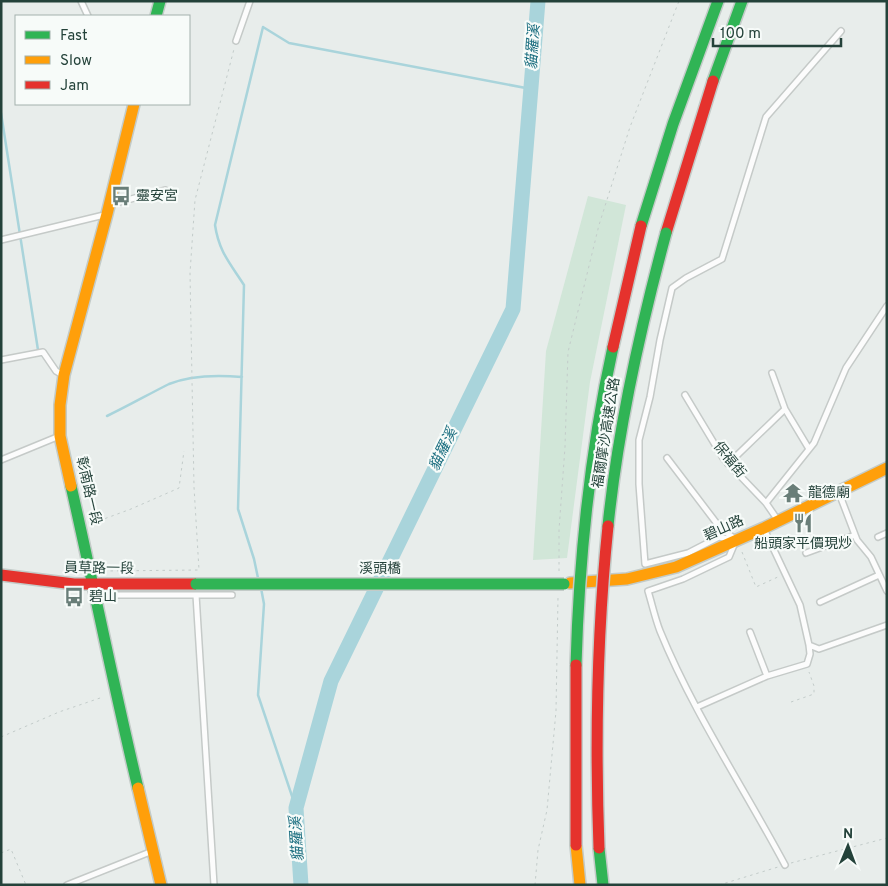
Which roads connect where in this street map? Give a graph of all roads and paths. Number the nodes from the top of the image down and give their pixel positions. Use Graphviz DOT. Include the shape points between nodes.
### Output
graph roads {
  1 [pos="81,1"];
  2 [pos="160,1"];
  3 [pos="250,1"];
  4 [pos="718,1"];
  5 [pos="742,1"];
  6 [pos="88,15"];
  7 [pos="156,15"];
  8 [pos="841,32"];
  9 [pos="236,41"];
  10 [pos="134,105"];
  11 [pos="164,190"];
  12 [pos="108,210"];
  13 [pos="1,240"];
  14 [pos="887,306"];
  15 [pos="1,360"];
  16 [pos="772,373"];
  17 [pos="64,375"];
  18 [pos="685,395"];
  19 [pos="785,410"];
  20 [pos="60,436"];
  21 [pos="809,449"];
  22 [pos="184,451"];
  23 [pos="668,458"];
  24 [pos="1,460"];
  25 [pos="728,464"];
  26 [pos="887,468"];
  27 [pos="838,492"];
  28 [pos="766,503"];
  29 [pos="778,521"];
  30 [pos="81,527"];
  31 [pos="764,528"];
  32 [pos="887,533"];
  33 [pos="855,535"];
  34 [pos="878,537"];
  35 [pos="736,540"];
  36 [pos="806,553"];
  37 [pos="103,571"];
  38 [pos="785,574"];
  39 [pos="1,575"];
  40 [pos="880,575"];
  41 [pos="564,584"];
  42 [pos="94,585"];
  43 [pos="196,590"];
  44 [pos="887,591"];
  45 [pos="232,595"];
  46 [pos="820,602"];
  47 [pos="887,625"];
  48 [pos="750,632"];
  49 [pos="809,645"];
  50 [pos="807,664"];
  51 [pos="768,676"];
  52 [pos="116,693"];
  53 [pos="791,702"];
  54 [pos="697,707"];
  55 [pos="1,737"];
  56 [pos="887,838"];
  57 [pos="153,851"];
  58 [pos="1,852"];
  59 [pos="784,865"];
  60 [pos="26,885"];
  61 [pos="67,885"];
  62 [pos="162,885"];
  63 [pos="214,885"];
  64 [pos="580,885"];
  65 [pos="603,885"];
  66 [pos="719,885"];
  1 -- 6 [label="lane"];
  2 -- 7 [label="main road"];
  3 -- 9 [label="lane"];
  4 -- 64 [label="main road, 福爾摩沙高速公路, bridge" via="673,124 641,226 617,327 598,430 580,569 574,713 576,845"];
  5 -- 65 [label="main road, 福爾摩沙高速公路, bridge" via="716,71 666,233 629,384 611,502 597,666 596,789"];
  8 -- 35 [label="lane" via="766,117 722,259 672,288 639,440 645,564 688,553 719,537"];
  9 -- 37 [label="path" via="196,200 190,273 199,570"];
  10 -- 12 [label="main road, 彰南路一段"];
  11 -- 12 [label="lane"];
  12 -- 13 [label="lane"];
  12 -- 17 [label="main road, 彰南路一段"];
  14 -- 21 [label="lane" via="846,368"];
  15 -- 17 [label="lane" via="43,352 56,371"];
  16 -- 19 [label="lane"];
  17 -- 20 [label="main road, 彰南路一段"];
  18 -- 25 [label="lane, 保福街"];
  19 -- 21 [label="lane"];
  19 -- 25 [label="lane"];
  20 -- 24 [label="lane"];
  20 -- 30 [label="main road, 彰南路一段"];
  21 -- 28 [label="lane"];
  22 -- 30 [label="path" via="179,488"];
  23 -- 35 [label="lane" via="721,529"];
  25 -- 28 [label="lane, 保福街"];
  26 -- 27 [label="main road, 碧山路"];
  27 -- 29 [label="main road, 碧山路"];
  27 -- 33 [label="lane"];
  28 -- 29 [label="lane, 保福街"];
  29 -- 31 [label="main road, 碧山路"];
  30 -- 42 [label="main road, 彰南路一段"];
  31 -- 35 [label="main road, 碧山路"];
  31 -- 38 [label="lane"];
  32 -- 34 [label="lane"];
  33 -- 36 [label="lane"];
  33 -- 40 [label="lane"];
  35 -- 38 [label="path" via="756,587"];
  35 -- 41 [label="main road, 碧山路" via="676,567 627,579"];
  35 -- 54 [label="lane" via="729,556 683,579 648,591 660,631"];
  38 -- 49 [label="lane" via="800,605"];
  39 -- 42 [label="main road, 員草路一段" via="32,581"];
  40 -- 44 [label="lane"];
  40 -- 46 [label="lane"];
  41 -- 43 [label="main road, 溪頭橋, bridge"];
  42 -- 43 [label="main road, 員草路一段"];
  42 -- 52 [label="main road, 彰南路一段"];
  43 -- 45 [label="lane"];
  43 -- 63 [label="lane"];
  47 -- 49 [label="lane" via="819,649"];
  48 -- 51 [label="lane"];
  49 -- 50 [label="lane"];
  50 -- 51 [label="lane"];
  50 -- 53 [label="path" via="814,694"];
  51 -- 54 [label="lane"];
  52 -- 55 [label="path" via="59,712"];
  52 -- 57 [label="main road, 彰南路一段"];
  54 -- 59 [label="lane"];
  56 -- 59 [label="path"];
  57 -- 61 [label="lane"];
  57 -- 62 [label="main road, 彰南路一段"];
  58 -- 60 [label="path" via="11,849"];
  59 -- 66 [label="path"];
}
